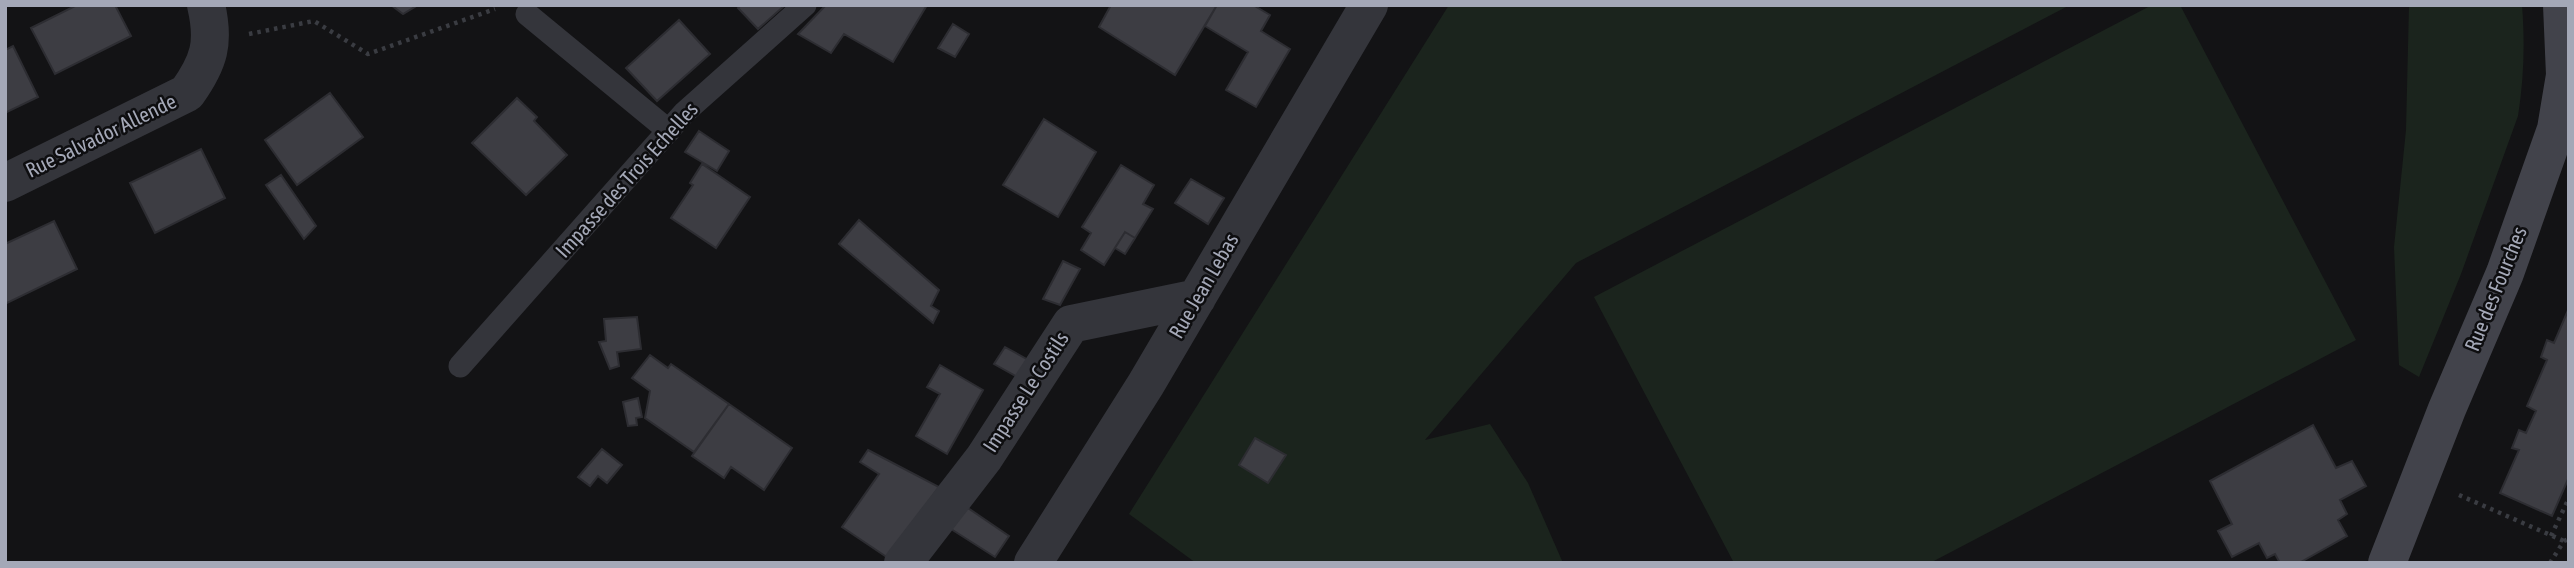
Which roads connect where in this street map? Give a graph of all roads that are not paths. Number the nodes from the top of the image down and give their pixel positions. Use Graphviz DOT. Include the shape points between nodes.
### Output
graph roads {
  1 [pos="805,5"];
  2 [pos="1369,5"];
  3 [pos="2562,5"];
  4 [pos="527,14"];
  5 [pos="209,24"];
  6 [pos="670,131"];
  7 [pos="5,183"];
  8 [pos="1197,298"];
  9 [pos="460,366"];
  10 [pos="903,563"];
  11 [pos="1034,563"];
  12 [pos="2387,563"];
  1 -- 6 [label="lane, Impasse des Trois Echelles"];
  2 -- 8 [label="street, Rue Jean Lebas"];
  3 -- 12 [label="main road, Rue des Fourches" via="2565,75 2556,129 2505,272"];
  4 -- 6 [label="lane"];
  5 -- 7 [label="street, Rue Salvador Allende" via="205,68 187,93"];
  6 -- 9 [label="lane, Impasse des Trois Echelles"];
  8 -- 10 [label="street, Impasse Le Costils" via="1071,324 984,458"];
  8 -- 11 [label="street, Rue Jean Lebas"];
}
